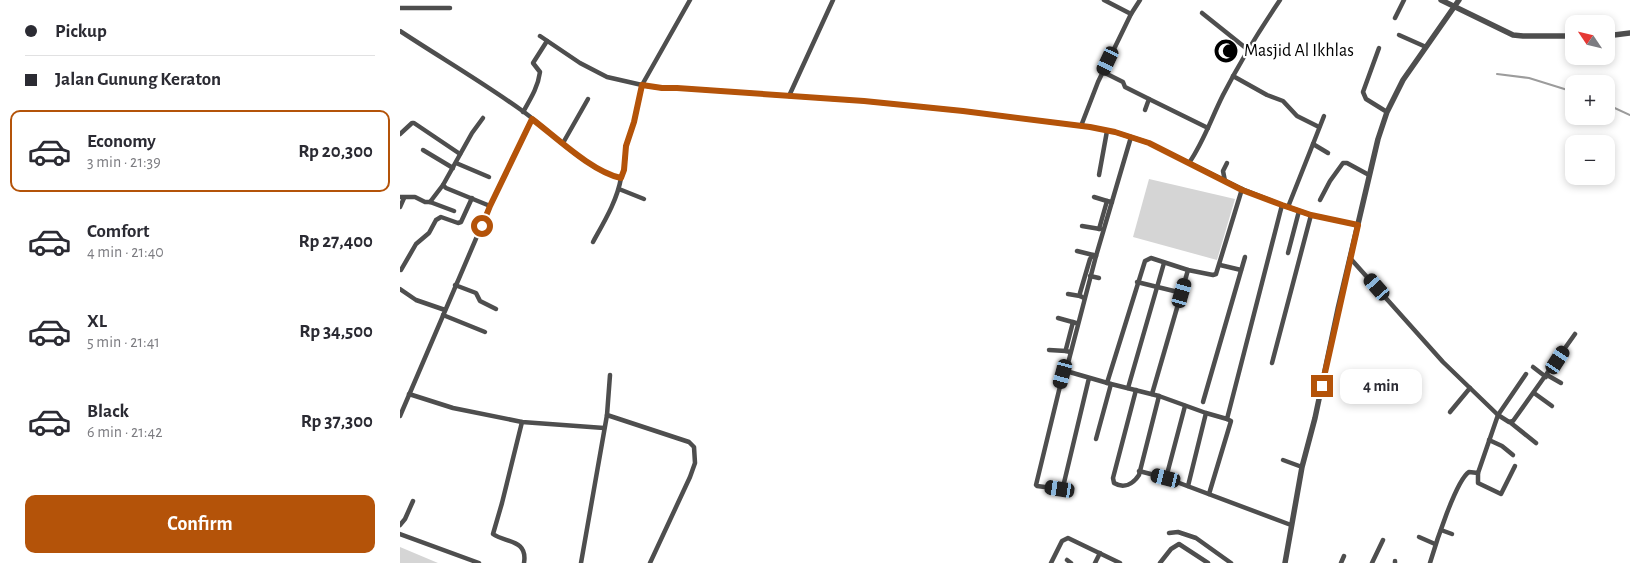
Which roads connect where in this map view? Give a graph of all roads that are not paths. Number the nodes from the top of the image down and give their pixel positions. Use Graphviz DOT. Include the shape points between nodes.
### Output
graph roads {
  1 [pos="690,0"];
  2 [pos="834,0"];
  3 [pos="1104,0"];
  4 [pos="1140,0"];
  5 [pos="1280,0"];
  6 [pos="1404,0"];
  7 [pos="1441,0"];
  8 [pos="1459,0"];
  9 [pos="1454,6"];
  10 [pos="400,8"];
  11 [pos="450,8"];
  12 [pos="1202,13"];
  13 [pos="1131,14"];
  14 [pos="1395,18"];
  15 [pos="400,31"];
  16 [pos="1630,33"];
  17 [pos="1399,35"];
  18 [pos="1615,35"];
  19 [pos="540,36"];
  20 [pos="1565,36"];
  21 [pos="547,41"];
  22 [pos="1426,47"];
  23 [pos="1378,48"];
  24 [pos="1247,49"];
  25 [pos="1103,72"];
  26 [pos="1233,76"];
  27 [pos="642,85"];
  28 [pos="789,96"];
  29 [pos="588,99"];
  30 [pos="1149,99"];
  31 [pos="1145,110"];
  32 [pos="523,112"];
  33 [pos="1387,112"];
  34 [pos="1324,116"];
  35 [pos="483,118"];
  36 [pos="532,119"];
  37 [pos="1081,126"];
  38 [pos="1319,127"];
  39 [pos="1208,128"];
  40 [pos="1108,131"];
  41 [pos="400,134"];
  42 [pos="1130,137"];
  43 [pos="563,143"];
  44 [pos="1313,144"];
  45 [pos="423,150"];
  46 [pos="1328,153"];
  47 [pos="460,154"];
  48 [pos="1188,163"];
  49 [pos="1227,163"];
  50 [pos="455,165"];
  51 [pos="1099,175"];
  52 [pos="1369,175"];
  53 [pos="488,177"];
  54 [pos="621,178"];
  55 [pos="1225,181"];
  56 [pos="443,185"];
  57 [pos="619,189"];
  58 [pos="1242,190"];
  59 [pos="402,197"];
  60 [pos="1094,197"];
  61 [pos="472,198"];
  62 [pos="644,199"];
  63 [pos="1320,200"];
  64 [pos="430,202"];
  65 [pos="1109,202"];
  66 [pos="1282,205"];
  67 [pos="490,206"];
  68 [pos="400,207"];
  69 [pos="1288,207"];
  70 [pos="454,211"];
  71 [pos="1299,211"];
  72 [pos="1311,215"];
  73 [pos="1358,225"];
  74 [pos="1082,226"];
  75 [pos="1101,229"];
  76 [pos="593,242"];
  77 [pos="1077,251"];
  78 [pos="1288,253"];
  79 [pos="1094,256"];
  80 [pos="1245,257"];
  81 [pos="1350,258"];
  82 [pos="1164,263"];
  83 [pos="1220,265"];
  84 [pos="401,270"];
  85 [pos="1188,270"];
  86 [pos="1241,270"];
  87 [pos="1090,276"];
  88 [pos="1099,278"];
  89 [pos="1138,282"];
  90 [pos="455,285"];
  91 [pos="1157,287"];
  92 [pos="400,289"];
  93 [pos="1182,293"];
  94 [pos="1068,294"];
  95 [pos="1082,297"];
  96 [pos="496,309"];
  97 [pos="444,313"];
  98 [pos="1058,318"];
  99 [pos="1076,323"];
  100 [pos="485,332"];
  101 [pos="1575,334"];
  102 [pos="1049,350"];
  103 [pos="1068,351"];
  104 [pos="1272,363"];
  105 [pos="1533,367"];
  106 [pos="1066,371"];
  107 [pos="1526,374"];
  108 [pos="610,375"];
  109 [pos="1546,376"];
  110 [pos="1089,378"];
  111 [pos="1561,383"];
  112 [pos="1109,384"];
  113 [pos="1128,388"];
  114 [pos="1470,388"];
  115 [pos="1136,390"];
  116 [pos="1534,393"];
  117 [pos="409,394"];
  118 [pos="1152,394"];
  119 [pos="1159,396"];
  120 [pos="1203,402"];
  121 [pos="1185,406"];
  122 [pos="1552,406"];
  123 [pos="1450,412"];
  124 [pos="1206,413"];
  125 [pos="1498,415"];
  126 [pos="400,416"];
  127 [pos="607,416"];
  128 [pos="1227,419"];
  129 [pos="522,422"];
  130 [pos="1511,422"];
  131 [pos="604,428"];
  132 [pos="1096,439"];
  133 [pos="1489,440"];
  134 [pos="1536,443"];
  135 [pos="1513,455"];
  136 [pos="1283,460"];
  137 [pos="1516,466"];
  138 [pos="1302,467"];
  139 [pos="1139,471"];
  140 [pos="1478,473"];
  141 [pos="1166,478"];
  142 [pos="1188,486"];
  143 [pos="1209,494"];
  144 [pos="413,500"];
  145 [pos="400,525"];
  146 [pos="1291,525"];
  147 [pos="1441,530"];
  148 [pos="1169,533"];
  149 [pos="400,534"];
  150 [pos="1184,534"];
  151 [pos="1452,534"];
  152 [pos="1418,537"];
  153 [pos="1383,540"];
  154 [pos="1179,544"];
  155 [pos="1435,544"];
  156 [pos="1100,554"];
  157 [pos="1344,556"];
  158 [pos="479,563"];
  159 [pos="524,563"];
  160 [pos="581,563"];
  161 [pos="650,563"];
  162 [pos="1051,563"];
  163 [pos="1095,563"];
  164 [pos="1120,563"];
  165 [pos="1160,563"];
  166 [pos="1208,563"];
  167 [pos="1231,563"];
  168 [pos="1285,563"];
  169 [pos="1341,563"];
  170 [pos="1372,563"];
  171 [pos="1430,563"];
  1 -- 27 [label="street"];
  2 -- 28 [label="street"];
  3 -- 13 [label="street"];
  4 -- 13 [label="street"];
  5 -- 24 [label="street"];
  6 -- 14 [label="street"];
  7 -- 9 [label="street"];
  8 -- 9 [label="street"];
  9 -- 20 [label="street" via="1513,35"];
  9 -- 22 [label="street"];
  10 -- 11 [label="street"];
  12 -- 24 [label="street"];
  13 -- 25 [label="street"];
  15 -- 32 [label="street"];
  16 -- 18 [label="street"];
  17 -- 22 [label="street"];
  19 -- 21 [label="street"];
  21 -- 27 [label="street" via="607,77"];
  21 -- 32 [label="street" via="533,63 540,73 534,94"];
  22 -- 33 [label="street" via="1403,80"];
  23 -- 33 [label="street" via="1363,92 1366,99"];
  24 -- 26 [label="street"];
  25 -- 30 [label="street"];
  25 -- 37 [label="street"];
  26 -- 38 [label="street" via="1283,101 1297,116"];
  26 -- 39 [label="street"];
  27 -- 28 [label="street"];
  27 -- 54 [label="street"];
  28 -- 37 [label="street" via="963,111"];
  29 -- 43 [label="street"];
  30 -- 31 [label="street"];
  30 -- 39 [label="street"];
  32 -- 36 [label="street"];
  33 -- 52 [label="street"];
  34 -- 38 [label="street"];
  35 -- 47 [label="street"];
  36 -- 43 [label="street"];
  36 -- 67 [label="street"];
  37 -- 40 [label="street"];
  38 -- 44 [label="street"];
  39 -- 48 [label="street"];
  40 -- 42 [label="street"];
  40 -- 51 [label="street"];
  41 -- 47 [label="street" via="414,123"];
  42 -- 48 [label="street"];
  42 -- 65 [label="street"];
  43 -- 54 [label="street" via="596,167"];
  44 -- 46 [label="street"];
  44 -- 69 [label="street"];
  45 -- 50 [label="street"];
  47 -- 50 [label="street"];
  48 -- 55 [label="street"];
  49 -- 55 [label="street" via="1223,171"];
  50 -- 53 [label="street"];
  50 -- 56 [label="street"];
  52 -- 63 [label="street" via="1343,162"];
  52 -- 73 [label="street"];
  54 -- 57 [label="street"];
  55 -- 58 [label="street"];
  56 -- 61 [label="street"];
  56 -- 64 [label="street"];
  57 -- 62 [label="street"];
  57 -- 76 [label="street"];
  58 -- 66 [label="street"];
  58 -- 83 [label="street"];
  59 -- 64 [label="street"];
  59 -- 68 [label="street"];
  60 -- 65 [label="street"];
  61 -- 67 [label="street"];
  61 -- 84 [label="street" via="461,222 438,218 431,231 416,244"];
  64 -- 70 [label="street"];
  65 -- 75 [label="street"];
  66 -- 69 [label="street"];
  66 -- 128 [label="street"];
  67 -- 90 [label="street"];
  69 -- 71 [label="street"];
  71 -- 72 [label="street"];
  71 -- 78 [label="street"];
  72 -- 73 [label="street"];
  72 -- 104 [label="street"];
  73 -- 81 [label="street"];
  74 -- 75 [label="street"];
  75 -- 79 [label="street"];
  77 -- 79 [label="street"];
  79 -- 87 [label="street"];
  79 -- 95 [label="street"];
  80 -- 86 [label="street"];
  81 -- 114 [label="street"];
  81 -- 138 [label="street"];
  82 -- 85 [label="street"];
  82 -- 89 [label="street" via="1151,258 1145,261"];
  82 -- 91 [label="street"];
  83 -- 85 [label="street" via="1213,275"];
  83 -- 86 [label="street"];
  85 -- 93 [label="street"];
  86 -- 120 [label="street"];
  87 -- 88 [label="street"];
  87 -- 95 [label="street"];
  89 -- 91 [label="street"];
  89 -- 112 [label="street"];
  90 -- 96 [label="street" via="476,294 480,301"];
  90 -- 97 [label="street"];
  91 -- 93 [label="street"];
  91 -- 113 [label="street"];
  92 -- 97 [label="street"];
  93 -- 118 [label="street"];
  94 -- 95 [label="street"];
  95 -- 99 [label="street"];
  97 -- 100 [label="street"];
  97 -- 117 [label="street"];
  98 -- 99 [label="street"];
  99 -- 103 [label="street"];
  101 -- 109 [label="street"];
  102 -- 103 [label="street"];
  103 -- 106 [label="street"];
  105 -- 109 [label="street"];
  106 -- 110 [label="street"];
  106 -- 110 [label="street" via="1048,430 1037,486 1063,487"];
  107 -- 125 [label="street"];
  108 -- 127 [label="street"];
  109 -- 111 [label="street"];
  109 -- 116 [label="street"];
  110 -- 112 [label="street"];
  112 -- 113 [label="street"];
  112 -- 132 [label="street"];
  113 -- 115 [label="street"];
  114 -- 123 [label="street"];
  114 -- 125 [label="street"];
  115 -- 118 [label="street"];
  115 -- 139 [label="street" via="1112,481 1120,486 1129,484"];
  116 -- 122 [label="street"];
  116 -- 130 [label="street"];
  117 -- 126 [label="street"];
  117 -- 129 [label="street" via="453,408"];
  118 -- 119 [label="street"];
  119 -- 121 [label="street"];
  119 -- 139 [label="street"];
  121 -- 124 [label="street"];
  121 -- 141 [label="street"];
  124 -- 128 [label="street"];
  124 -- 142 [label="street"];
  125 -- 130 [label="street"];
  125 -- 133 [label="street"];
  127 -- 131 [label="street"];
  127 -- 161 [label="street" via="690,442 694,447 695,463 690,477"];
  128 -- 143 [label="street" via="1231,421"];
  129 -- 131 [label="street"];
  129 -- 159 [label="street" via="493,534 520,546"];
  130 -- 134 [label="street"];
  131 -- 160 [label="street"];
  133 -- 135 [label="street"];
  133 -- 140 [label="street"];
  136 -- 138 [label="street"];
  137 -- 140 [label="street" via="1501,494 1478,483"];
  138 -- 146 [label="street"];
  139 -- 141 [label="street"];
  140 -- 147 [label="street" via="1469,472 1463,476"];
  141 -- 142 [label="street"];
  142 -- 143 [label="street"];
  143 -- 146 [label="street"];
  144 -- 145 [label="street"];
  146 -- 168 [label="street"];
  147 -- 151 [label="street"];
  147 -- 155 [label="street"];
  148 -- 150 [label="street"];
  149 -- 158 [label="street"];
  150 -- 154 [label="street"];
  150 -- 167 [label="street" via="1196,538"];
  152 -- 155 [label="street"];
  153 -- 170 [label="street"];
  154 -- 165 [label="street" via="1170,549"];
  154 -- 166 [label="street"];
  155 -- 171 [label="street"];
  156 -- 162 [label="street" via="1068,538 1064,539"];
  156 -- 163 [label="street"];
  156 -- 164 [label="street"];
  157 -- 169 [label="street"];
}
